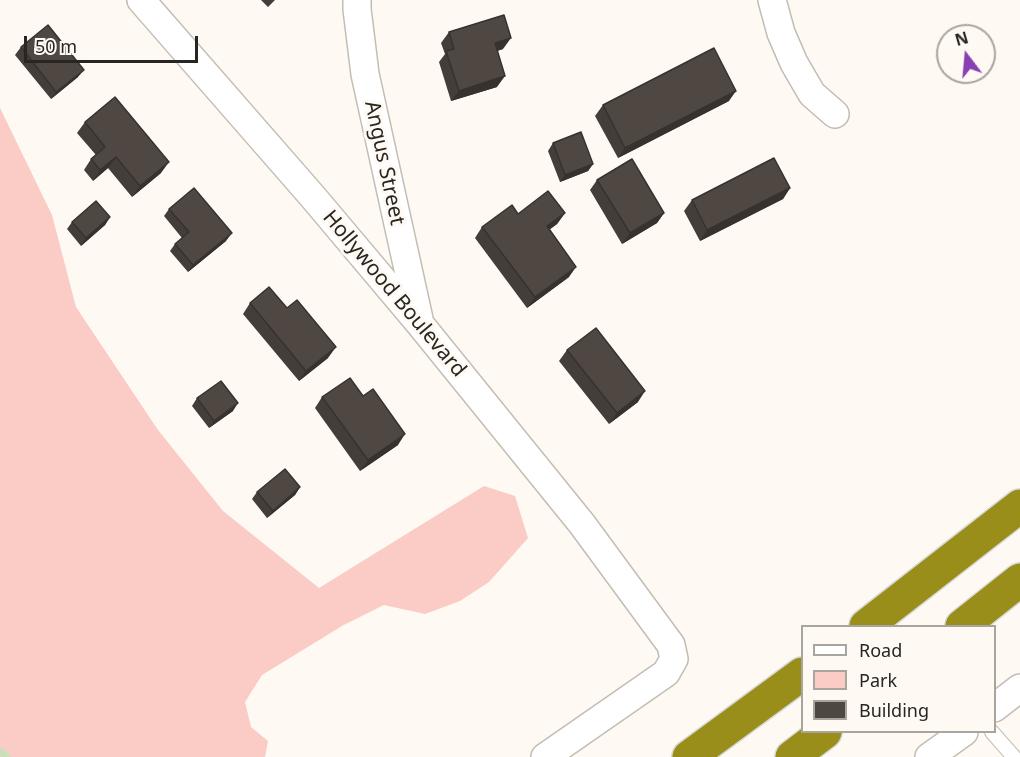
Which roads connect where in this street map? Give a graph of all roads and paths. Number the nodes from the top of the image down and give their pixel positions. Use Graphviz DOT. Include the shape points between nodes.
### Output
graph roads {
  1 [pos="141,0"];
  2 [pos="357,0"];
  3 [pos="772,0"];
  4 [pos="835,114"];
  5 [pos="420,324"];
  6 [pos="1020,506"];
  7 [pos="1020,580"];
  8 [pos="869,625"];
  9 [pos="964,625"];
  10 [pos="801,675"];
  11 [pos="1020,688"];
  12 [pos="996,706"];
  13 [pos="824,733"];
  14 [pos="963,733"];
  15 [pos="993,733"];
  16 [pos="545,757"];
  17 [pos="689,757"];
  18 [pos="792,757"];
  19 [pos="929,757"];
  20 [pos="1014,757"];
  1 -- 5 [label="street, Hollywood Boulevard" via="314,196"];
  2 -- 5 [label="street, Angus Street" via="364,74"];
  3 -- 4 [label="street" via="794,63 812,94"];
  5 -- 16 [label="street, Hollywood Boulevard" via="582,524 671,645 674,659 666,673"];
  6 -- 8 [label="highway"];
  7 -- 9 [label="highway"];
  10 -- 17 [label="highway"];
  11 -- 12 [label="street"];
  13 -- 18 [label="highway"];
  14 -- 19 [label="street"];
  15 -- 20 [label="lane"];
}
